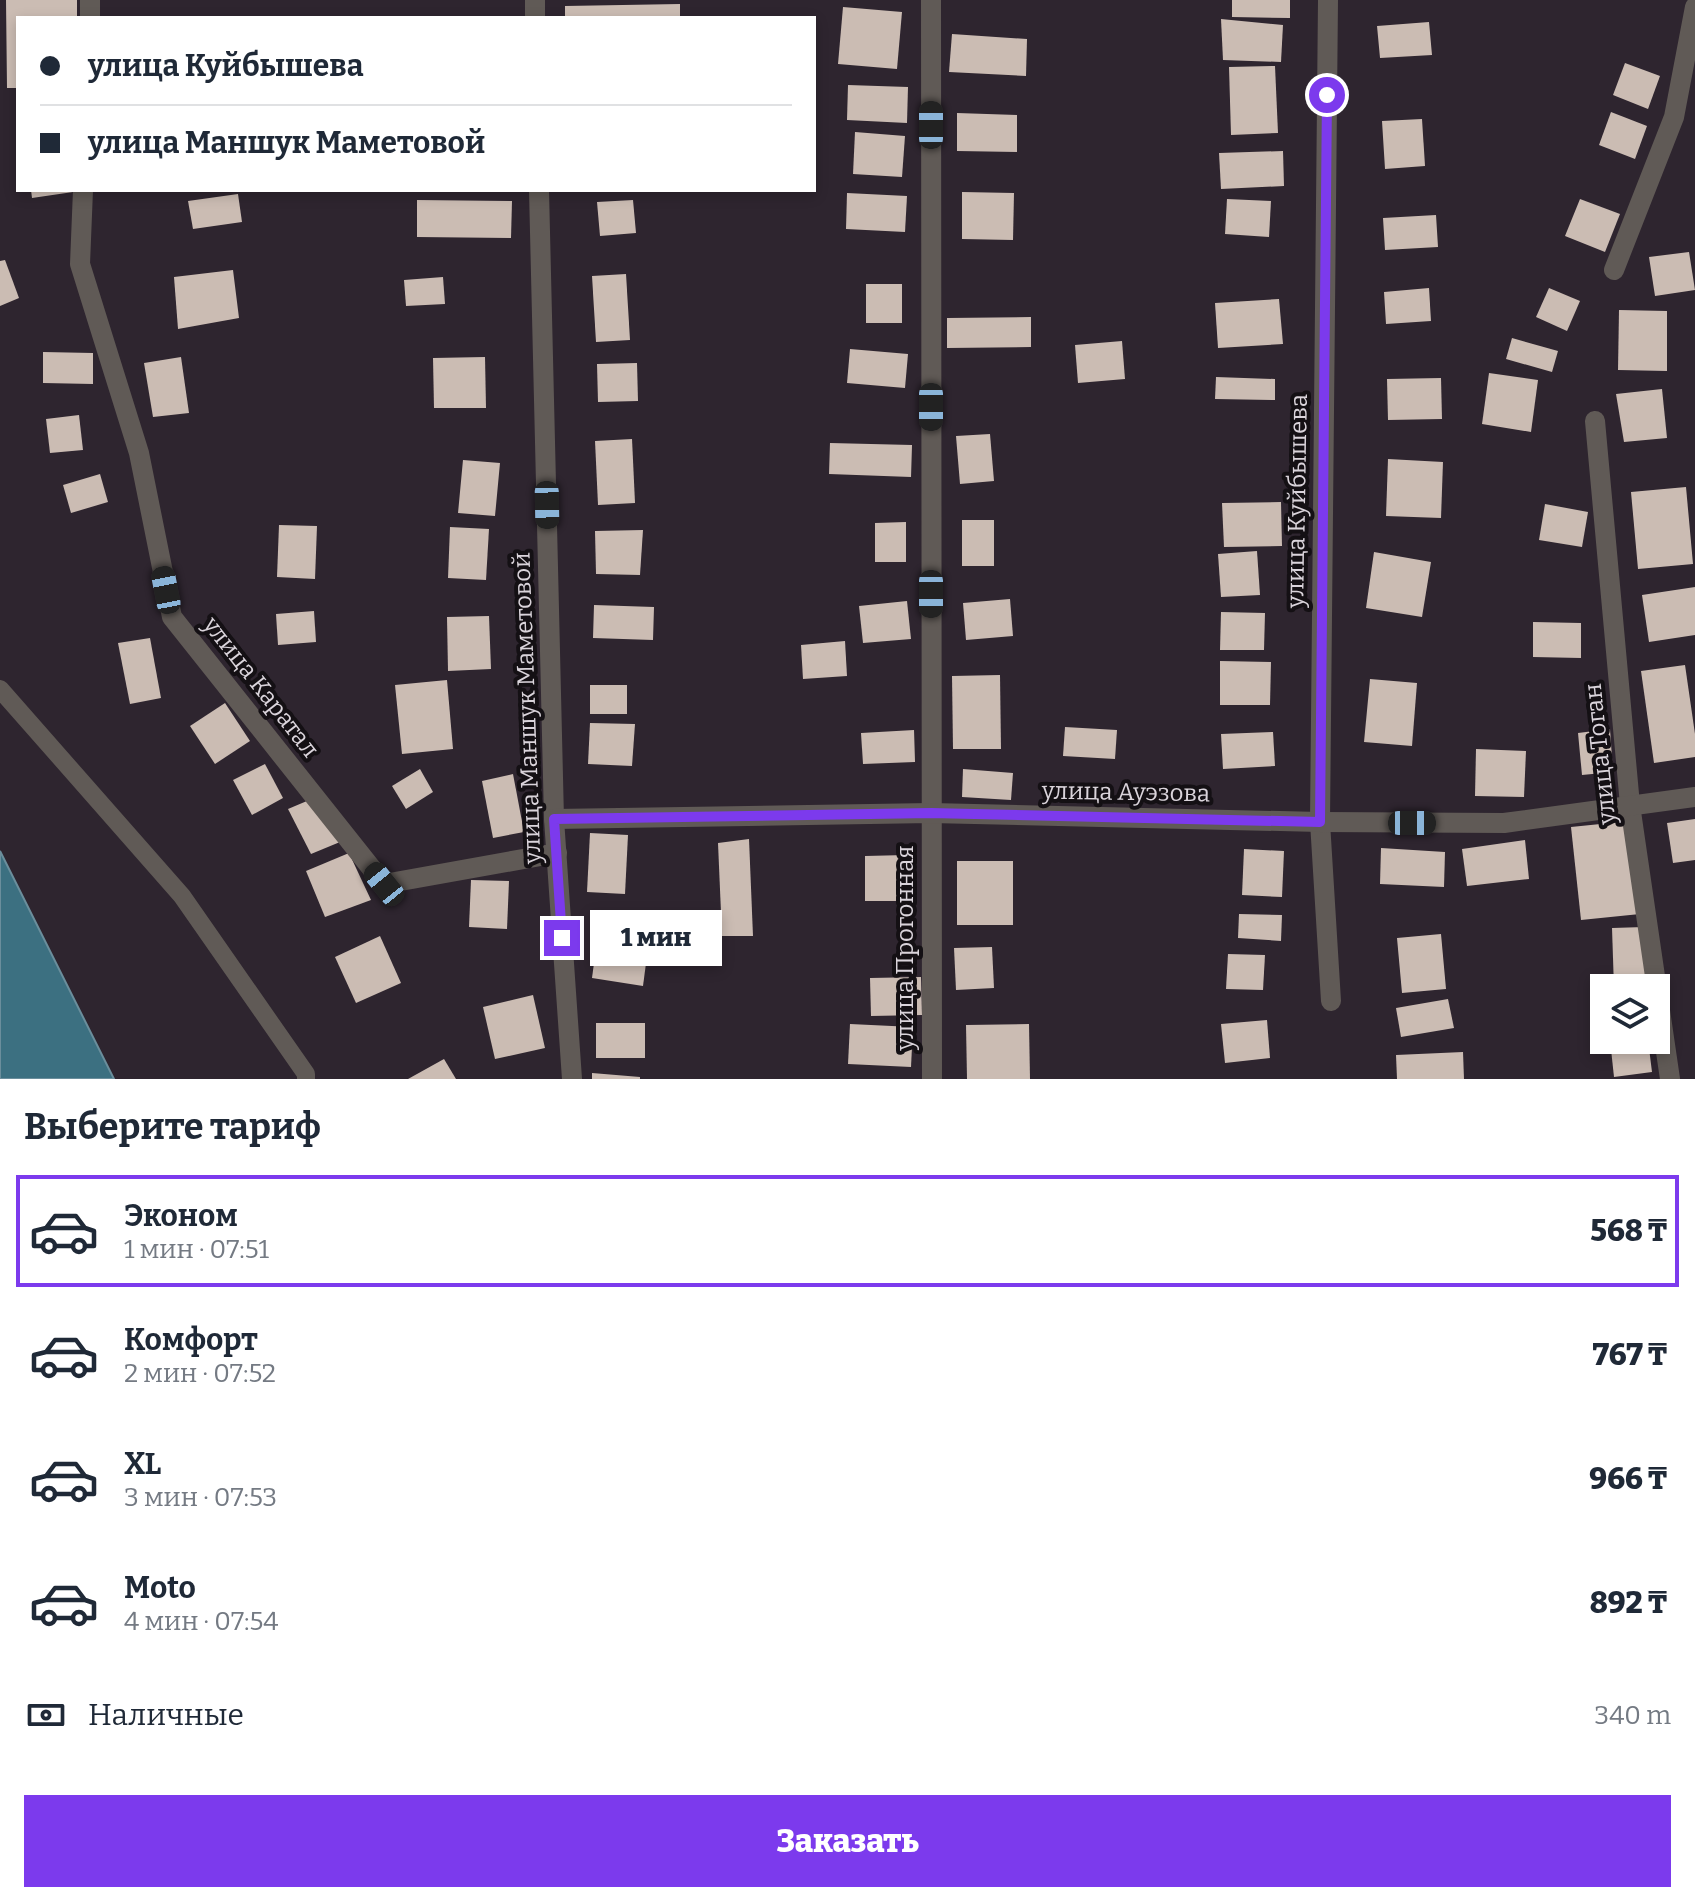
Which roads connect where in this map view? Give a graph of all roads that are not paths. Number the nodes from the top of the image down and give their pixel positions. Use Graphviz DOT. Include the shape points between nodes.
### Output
graph roads {
  1 [pos="931,0"];
  2 [pos="1328,0"];
  3 [pos="1695,7"];
  4 [pos="83,192"];
  5 [pos="539,192"];
  6 [pos="1614,270"];
  7 [pos="1595,421"];
  8 [pos="0,689"];
  9 [pos="1695,797"];
  10 [pos="1630,805"];
  11 [pos="931,813"];
  12 [pos="554,819"];
  13 [pos="1320,822"];
  14 [pos="557,853"];
  15 [pos="1331,1001"];
  16 [pos="306,1079"];
  17 [pos="572,1079"];
  18 [pos="932,1079"];
  19 [pos="1670,1079"];
  1 -- 11 [label="street, улица Прогонная"];
  2 -- 13 [label="street, улица Куйбышева"];
  3 -- 6 [label="street" via="1674,117"];
  4 -- 14 [label="street, улица Каратал" via="80,264 139,453 172,617 384,884"];
  5 -- 12 [label="street, улица Маншук Маметовой"];
  7 -- 10 [label="street, улица Тоган"];
  8 -- 16 [label="lane" via="182,896"];
  9 -- 10 [label="street, улица Ауэзова"];
  10 -- 13 [label="street, улица Ауэзова" via="1504,823"];
  10 -- 19 [label="street, улица Тоган"];
  11 -- 12 [label="street, улица Ауэзова"];
  11 -- 13 [label="street, улица Ауэзова"];
  11 -- 18 [label="street, улица Прогонная"];
  12 -- 14 [label="street, улица Маншук Маметовой"];
  13 -- 15 [label="street, улица Куйбышева"];
  14 -- 17 [label="street, улица Маншук Маметовой"];
}
